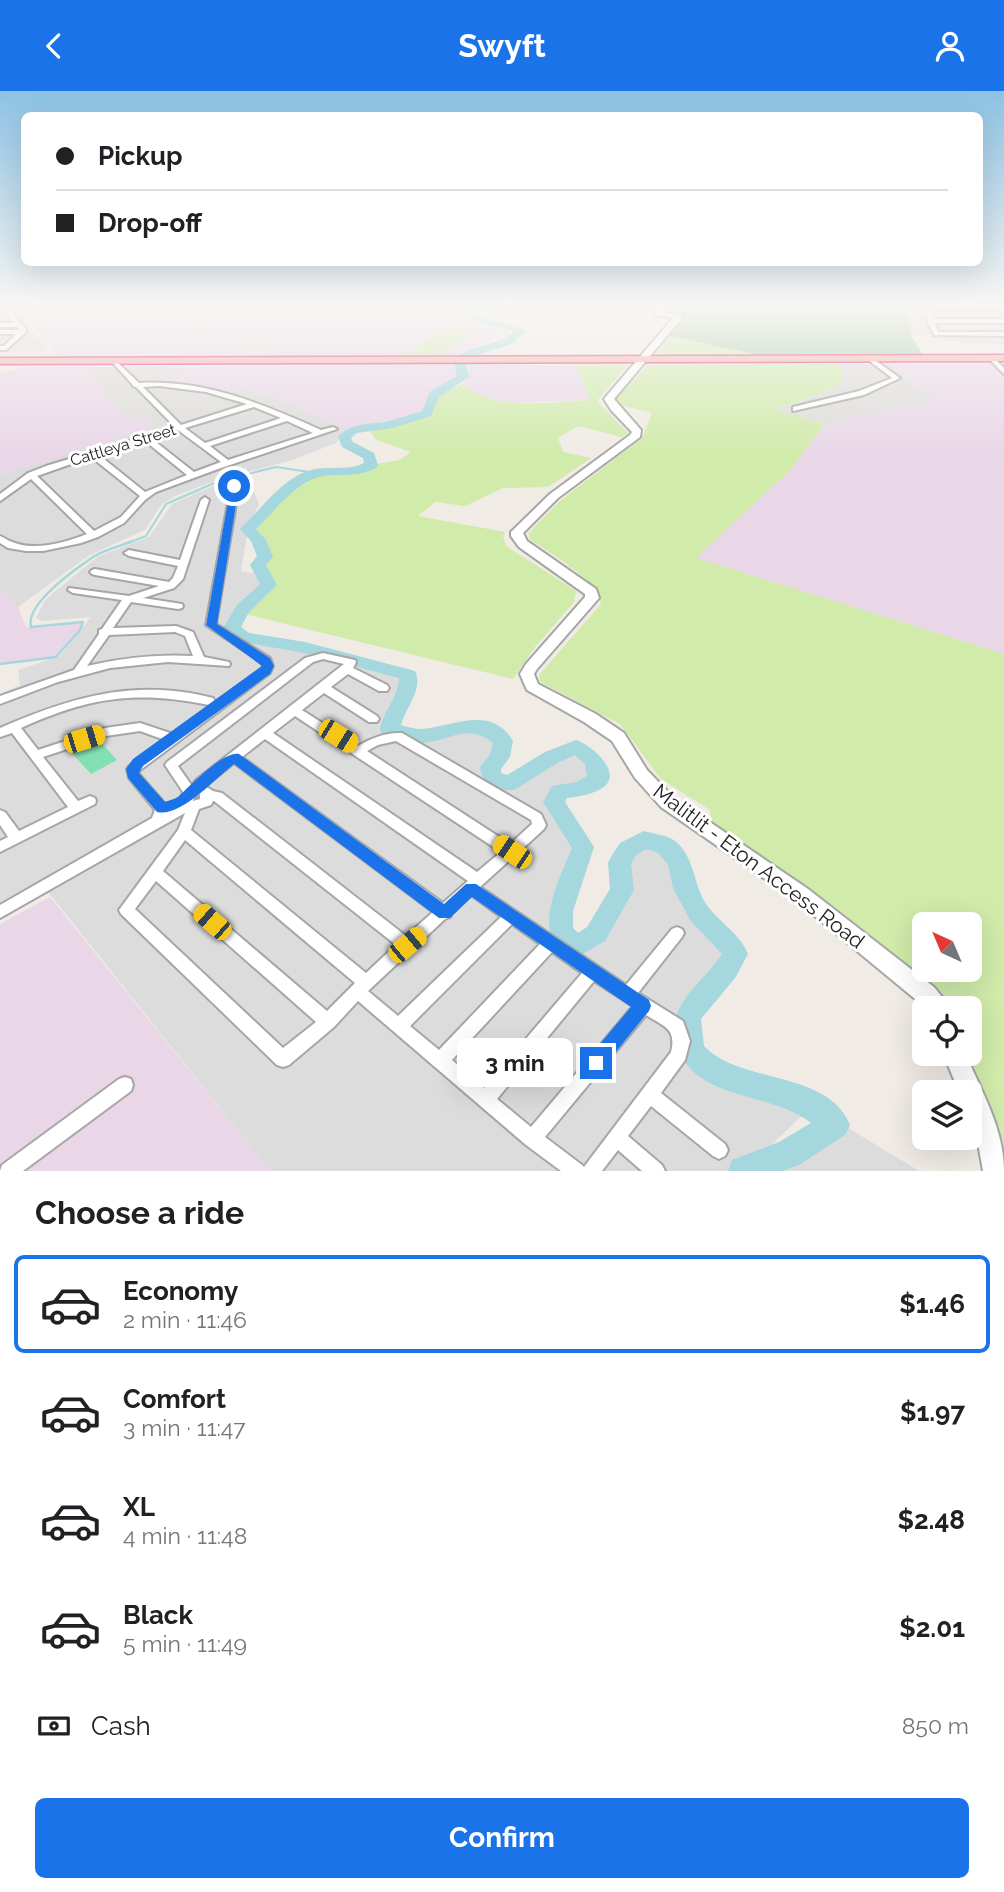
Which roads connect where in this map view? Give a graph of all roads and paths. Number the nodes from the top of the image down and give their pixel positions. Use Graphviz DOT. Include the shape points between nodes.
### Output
graph roads {
  1 [pos="645,355"];
  2 [pos="998,358"];
  3 [pos="870,359"];
  4 [pos="641,360"];
  5 [pos="0,361"];
  6 [pos="114,361"];
  7 [pos="1004,372"];
  8 [pos="135,385"];
  9 [pos="253,405"];
  10 [pos="796,409"];
  11 [pos="286,419"];
  12 [pos="180,428"];
  13 [pos="333,429"];
  14 [pos="320,433"];
  15 [pos="146,439"];
  16 [pos="203,446"];
  17 [pos="92,454"];
  18 [pos="228,464"];
  19 [pos="31,475"];
  20 [pos="194,475"];
  21 [pos="234,486"];
  22 [pos="144,495"];
  23 [pos="0,498"];
  24 [pos="205,500"];
  25 [pos="93,535"];
  26 [pos="0,539"];
  27 [pos="130,553"];
  28 [pos="183,564"];
  29 [pos="95,572"];
  30 [pos="171,586"];
  31 [pos="73,590"];
  32 [pos="128,599"];
  33 [pos="178,606"];
  34 [pos="103,632"];
  35 [pos="199,658"];
  36 [pos="225,664"];
  37 [pos="347,669"];
  38 [pos="79,670"];
  39 [pos="323,687"];
  40 [pos="383,688"];
  41 [pos="0,699"];
  42 [pos="209,701"];
  43 [pos="293,709"];
  44 [pos="373,719"];
  45 [pos="13,726"];
  46 [pos="0,733"];
  47 [pos="265,733"];
  48 [pos="173,738"];
  49 [pos="360,750"];
  50 [pos="35,755"];
  51 [pos="234,757"];
  52 [pos="194,798"];
  53 [pos="90,801"];
  54 [pos="76,808"];
  55 [pos="0,815"];
  56 [pos="160,815"];
  57 [pos="184,832"];
  58 [pos="17,839"];
  59 [pos="0,847"];
  60 [pos="512,852"];
  61 [pos="155,872"];
  62 [pos="475,884"];
  63 [pos="0,912"];
  64 [pos="445,913"];
  65 [pos="512,915"];
  66 [pos="677,933"];
  67 [pos="551,943"];
  68 [pos="407,945"];
  69 [pos="592,972"];
  70 [pos="362,987"];
  71 [pos="626,995"];
  72 [pos="929,996"];
  73 [pos="643,1006"];
  74 [pos="328,1022"];
  75 [pos="400,1025"];
  76 [pos="442,1060"];
  77 [pos="960,1066"];
  78 [pos="125,1085"];
  79 [pos="650,1095"];
  80 [pos="486,1099"];
  81 [pos="617,1138"];
  82 [pos="532,1139"];
  83 [pos="719,1150"];
  84 [pos="8,1171"];
  85 [pos="576,1171"];
  86 [pos="590,1171"];
  87 [pos="656,1171"];
  88 [pos="995,1171"];
  1 -- 4 [label="street, Malitlit - Eton Access Road"];
  2 -- 3 [label="highway"];
  2 -- 7 [label="street"];
  3 -- 4 [label="highway"];
  3 -- 10 [label="street" via="898,378 861,393"];
  4 -- 6 [label="highway"];
  4 -- 72 [label="street, Malitlit - Eton Access Road" via="609,399 637,432 635,437 554,496 517,532 523,544 587,586 592,598 531,667 527,674 532,687 618,737 640,774 667,802 801,894"];
  5 -- 6 [label="highway"];
  6 -- 8 [label="street"];
  8 -- 9 [label="street" via="163,382 226,394"];
  8 -- 12 [label="street"];
  9 -- 11 [label="street"];
  9 -- 12 [label="street, Cattleya Street"];
  11 -- 14 [label="street"];
  11 -- 16 [label="street"];
  12 -- 15 [label="street, Cattleya Street"];
  12 -- 16 [label="street"];
  13 -- 14 [label="street"];
  14 -- 18 [label="street"];
  15 -- 17 [label="street, Cattleya Street"];
  15 -- 20 [label="street"];
  16 -- 18 [label="street"];
  17 -- 19 [label="street, Cattleya Street"];
  17 -- 22 [label="street"];
  18 -- 20 [label="street"];
  19 -- 23 [label="street, Cattleya Street"];
  19 -- 25 [label="street"];
  20 -- 22 [label="street"];
  21 -- 48 [label="street" via="211,625 266,660 268,666"];
  22 -- 25 [label="street" via="123,520"];
  24 -- 28 [label="street"];
  25 -- 26 [label="street" via="31,550"];
  27 -- 28 [label="street"];
  28 -- 30 [label="street"];
  29 -- 30 [label="street"];
  30 -- 32 [label="street"];
  31 -- 32 [label="street"];
  32 -- 33 [label="street"];
  32 -- 34 [label="street"];
  34 -- 35 [label="street" via="176,629 190,634"];
  34 -- 38 [label="street"];
  35 -- 36 [label="street"];
  35 -- 38 [label="street" via="142,660"];
  37 -- 39 [label="street"];
  37 -- 40 [label="street"];
  37 -- 52 [label="street" via="351,662 346,660 323,656 309,660 171,765"];
  38 -- 41 [label="street"];
  39 -- 43 [label="street"];
  39 -- 44 [label="street"];
  42 -- 45 [label="street" via="147,691 94,696"];
  43 -- 47 [label="street"];
  43 -- 49 [label="street"];
  45 -- 46 [label="street"];
  45 -- 50 [label="street"];
  47 -- 51 [label="street"];
  47 -- 62 [label="street"];
  48 -- 50 [label="street" via="140,727 105,732"];
  48 -- 56 [label="street" via="132,769"];
  49 -- 60 [label="street"];
  49 -- 60 [label="street" via="398,736 536,817 539,825"];
  50 -- 54 [label="street"];
  51 -- 52 [label="street" via="200,783"];
  51 -- 64 [label="street"];
  52 -- 56 [label="street"];
  52 -- 57 [label="street"];
  52 -- 68 [label="street" via="217,796"];
  53 -- 54 [label="street"];
  54 -- 58 [label="street"];
  55 -- 58 [label="street"];
  56 -- 63 [label="street"];
  57 -- 61 [label="street"];
  57 -- 70 [label="street"];
  58 -- 59 [label="street"];
  60 -- 62 [label="street"];
  61 -- 74 [label="street"];
  61 -- 74 [label="street" via="126,910 283,1059"];
  62 -- 64 [label="street"];
  62 -- 65 [label="street"];
  64 -- 68 [label="street"];
  65 -- 67 [label="street"];
  65 -- 75 [label="street"];
  66 -- 71 [label="street"];
  67 -- 69 [label="street"];
  67 -- 76 [label="street"];
  68 -- 70 [label="street"];
  69 -- 71 [label="street"];
  69 -- 80 [label="street"];
  70 -- 74 [label="street"];
  70 -- 75 [label="street"];
  71 -- 73 [label="street"];
  73 -- 79 [label="street" via="677,1026 682,1041 679,1055"];
  73 -- 82 [label="street"];
  75 -- 76 [label="street"];
  76 -- 80 [label="street"];
  77 -- 88 [label="street" via="988,1132"];
  78 -- 84 [label="street"];
  79 -- 81 [label="street"];
  79 -- 83 [label="street"];
  80 -- 82 [label="street"];
  81 -- 86 [label="street"];
  81 -- 87 [label="street"];
  82 -- 85 [label="street"];
}
